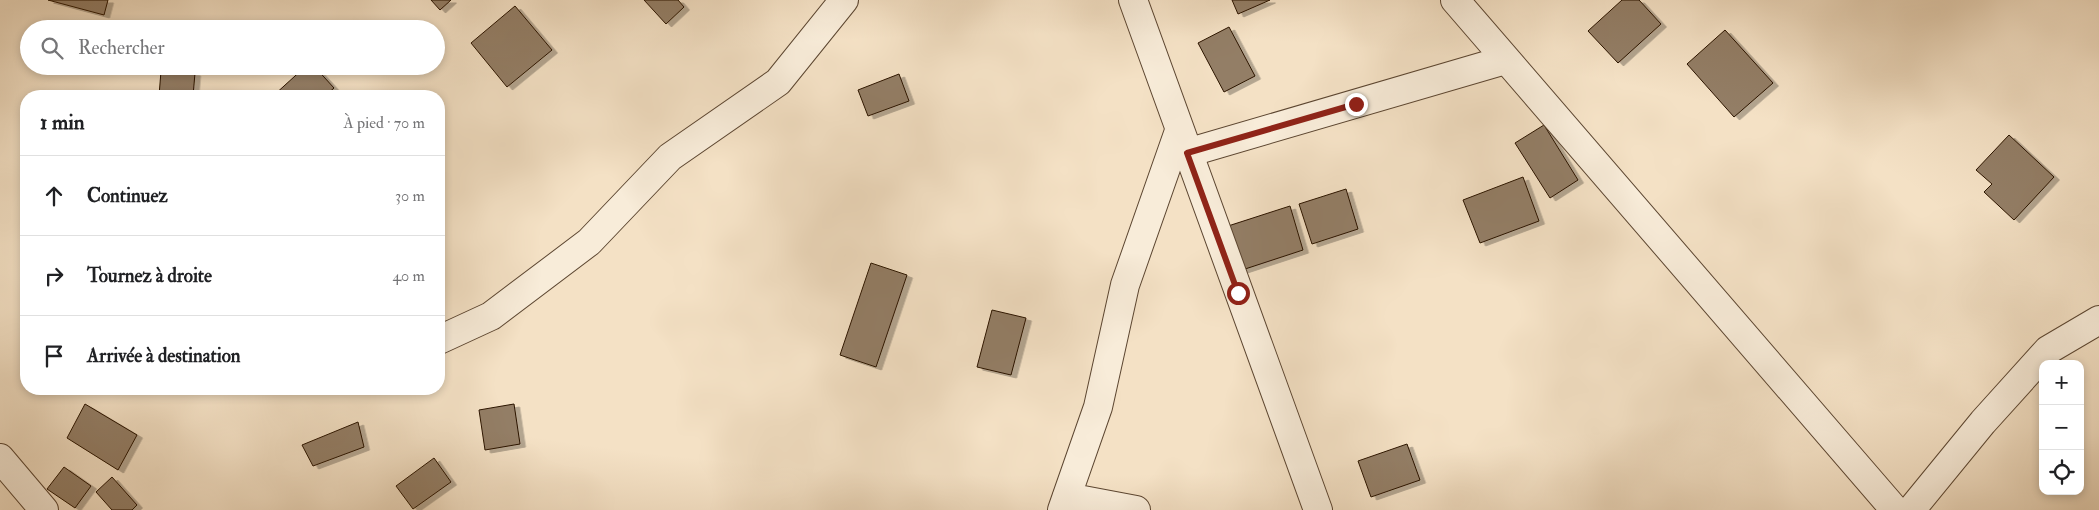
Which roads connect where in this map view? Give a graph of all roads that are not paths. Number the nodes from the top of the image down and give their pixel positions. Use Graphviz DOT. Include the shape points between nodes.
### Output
graph roads {
  1 [pos="844,0"];
  2 [pos="1133,0"];
  3 [pos="1455,0"];
  4 [pos="1506,60"];
  5 [pos="1183,142"];
  6 [pos="2099,320"];
  7 [pos="445,337"];
  8 [pos="0,458"];
  9 [pos="1065,503"];
  10 [pos="44,510"];
  11 [pos="1136,510"];
  12 [pos="1318,510"];
  13 [pos="1895,510"];
  14 [pos="1911,510"];
  1 -- 7 [label="street" via="778,82 670,157 589,242 491,316"];
  2 -- 5 [label="street"];
  3 -- 4 [label="street"];
  4 -- 5 [label="street"];
  4 -- 13 [label="street"];
  5 -- 9 [label="street" via="1125,285 1098,407"];
  5 -- 12 [label="street"];
  6 -- 14 [label="street" via="2048,350 1983,422"];
  8 -- 10 [label="street"];
  9 -- 11 [label="street"];
}
